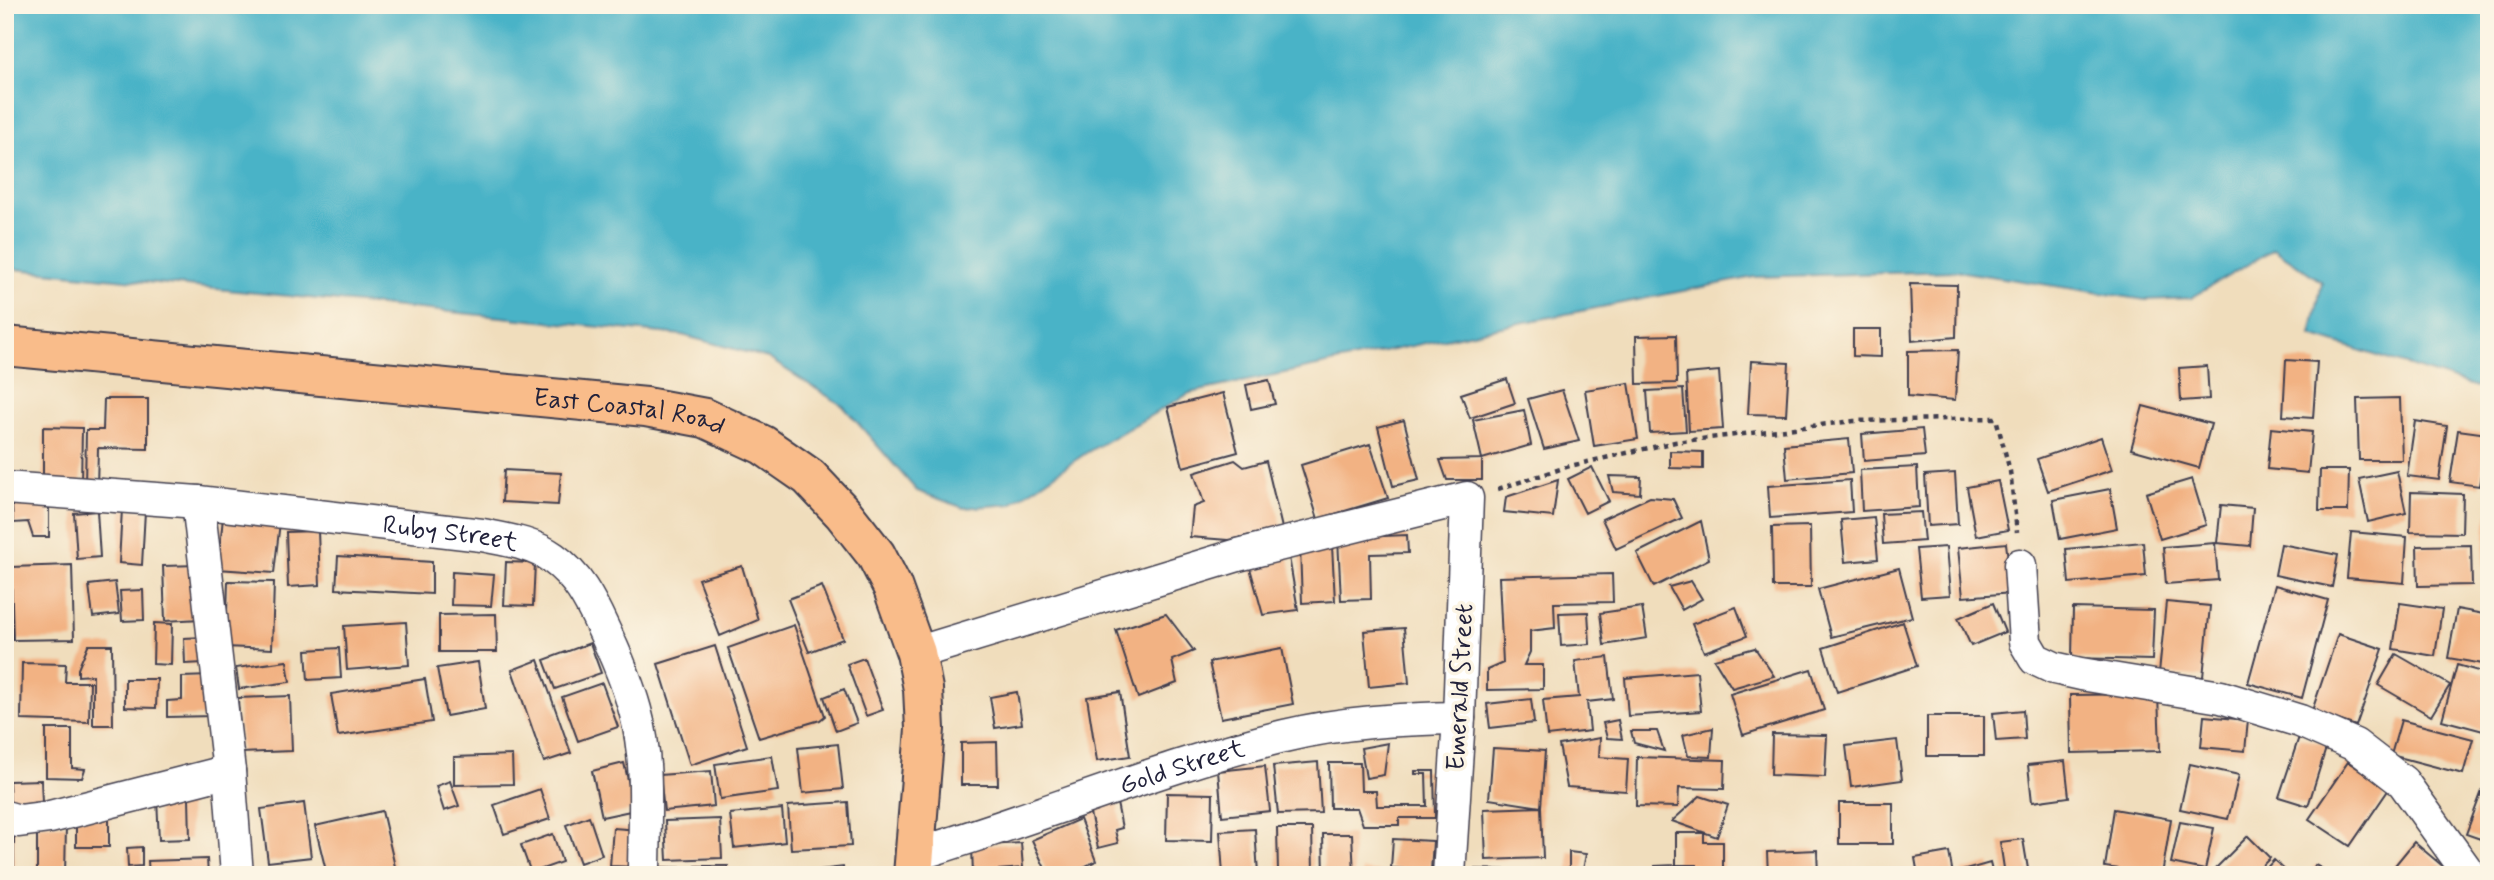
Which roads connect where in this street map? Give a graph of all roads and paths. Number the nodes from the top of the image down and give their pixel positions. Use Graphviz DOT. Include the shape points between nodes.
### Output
graph roads {
  1 [pos="5,346"];
  2 [pos="5,488"];
  3 [pos="1467,498"];
  4 [pos="198,502"];
  5 [pos="2020,565"];
  6 [pos="916,653"];
  7 [pos="1459,718"];
  8 [pos="229,771"];
  9 [pos="5,817"];
  10 [pos="913,865"];
  11 [pos="237,875"];
  12 [pos="644,875"];
  13 [pos="1449,875"];
  14 [pos="2470,875"];
  1 -- 6 [label="main road, East Coastal Road" via="633,406 705,418 763,445 809,477 843,513 876,555"];
  2 -- 4 [label="street, Ruby Street"];
  3 -- 5 [label="path" via="1570,466 1675,442 1854,421 1996,418 2010,471"];
  3 -- 6 [label="street" via="1238,555"];
  3 -- 7 [label="street, Emerald Street"];
  4 -- 8 [label="street"];
  4 -- 12 [label="street, Ruby Street" via="525,543 573,575 619,663 636,711 644,775"];
  5 -- 14 [label="street" via="2025,642 2035,659 2081,674 2221,697 2300,721 2355,746 2403,782"];
  6 -- 10 [label="main road, East Coastal Road" via="925,729"];
  7 -- 10 [label="street, Gold Street" via="1345,724 1286,735 1173,767 974,837"];
  7 -- 13 [label="street, Emerald Street"];
  8 -- 9 [label="street" via="50,817 19,821"];
  8 -- 11 [label="street"];
}
